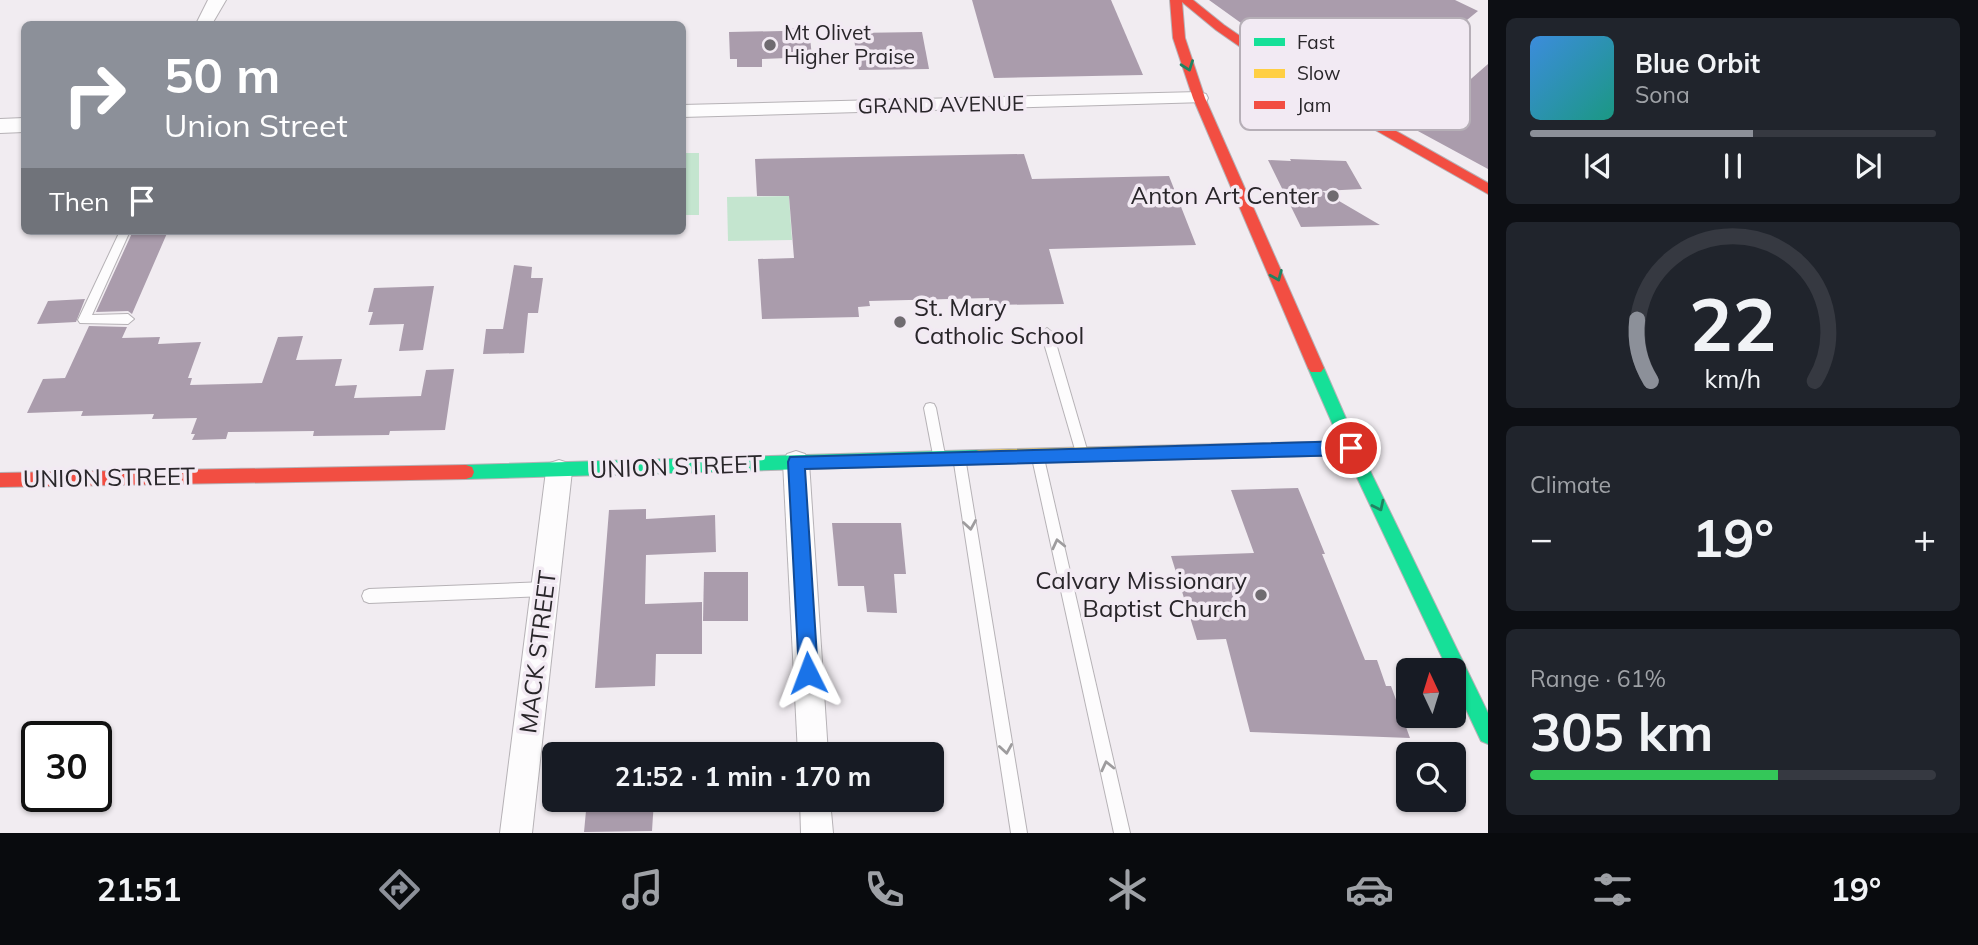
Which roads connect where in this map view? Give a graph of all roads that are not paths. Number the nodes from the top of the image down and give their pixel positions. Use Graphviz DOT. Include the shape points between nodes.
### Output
graph roads {
  1 [pos="217,0"];
  2 [pos="1176,0"];
  3 [pos="1186,0"];
  4 [pos="206,21"];
  5 [pos="1240,44"];
  6 [pos="1199,98"];
  7 [pos="686,111"];
  8 [pos="21,125"];
  9 [pos="0,126"];
  10 [pos="1385,130"];
  11 [pos="1488,189"];
  12 [pos="123,235"];
  13 [pos="128,319"];
  14 [pos="1047,333"];
  15 [pos="930,408"];
  16 [pos="1351,448"];
  17 [pos="1083,454"];
  18 [pos="1038,455"];
  19 [pos="959,457"];
  20 [pos="940,458"];
  21 [pos="796,462"];
  22 [pos="559,471"];
  23 [pos="0,481"];
  24 [pos="545,589"];
  25 [pos="369,596"];
  26 [pos="1488,734"];
  27 [pos="812,742"];
  28 [pos="816,812"];
  29 [pos="516,833"];
  30 [pos="817,833"];
  31 [pos="1019,833"];
  32 [pos="1122,833"];
  1 -- 4 [label="street"];
  2 -- 6 [label="street, one-way" via="1180,43"];
  3 -- 5 [label="street"];
  6 -- 7 [label="street, GRAND AVENUE"];
  6 -- 16 [label="street, one-way"];
  8 -- 9 [label="street"];
  10 -- 11 [label="street"];
  12 -- 13 [label="lane" via="84,320"];
  14 -- 17 [label="lane"];
  15 -- 20 [label="lane"];
  16 -- 17 [label="street, UNION STREET"];
  16 -- 26 [label="street, one-way"];
  17 -- 18 [label="street, UNION STREET"];
  18 -- 19 [label="street, UNION STREET"];
  32 -- 18 [label="lane, one-way"];
  19 -- 20 [label="street, UNION STREET"];
  19 -- 31 [label="lane, one-way"];
  20 -- 21 [label="street, UNION STREET"];
  21 -- 22 [label="street, UNION STREET"];
  21 -- 27 [label="street"];
  22 -- 23 [label="street, UNION STREET"];
  22 -- 24 [label="street, MACK STREET"];
  24 -- 25 [label="lane"];
  24 -- 29 [label="street, MACK STREET"];
  28 -- 30 [label="street"];
}
